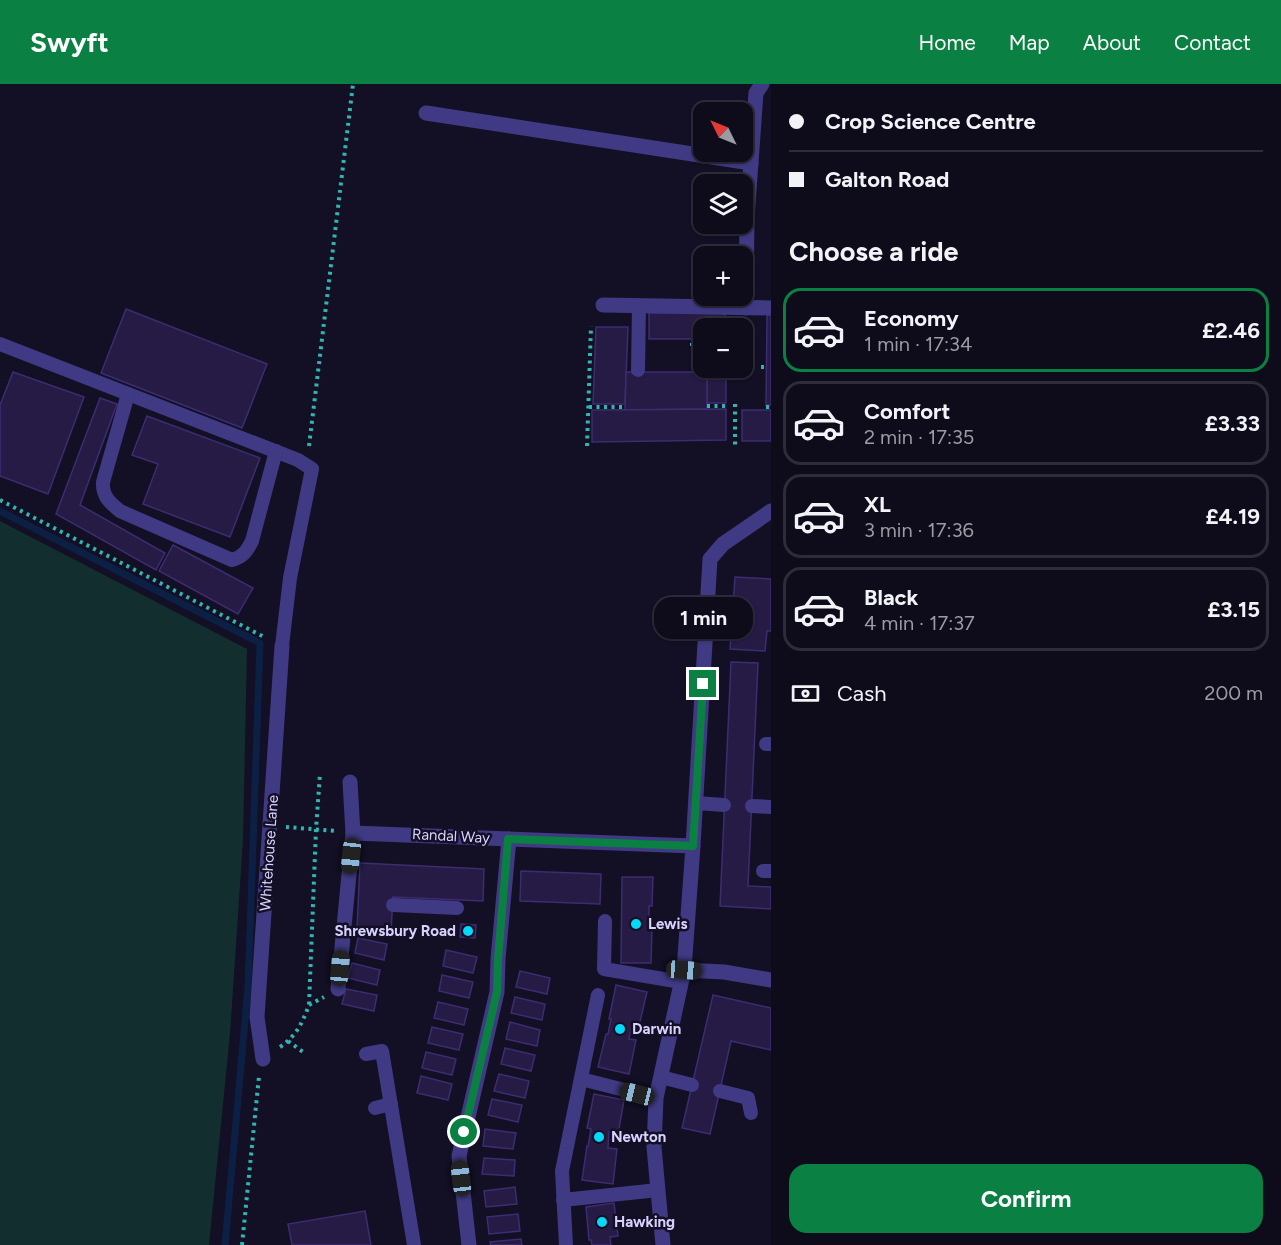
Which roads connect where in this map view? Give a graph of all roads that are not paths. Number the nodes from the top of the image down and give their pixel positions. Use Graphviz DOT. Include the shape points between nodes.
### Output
graph roads {
  1 [pos="762,84"];
  2 [pos="426,113"];
  3 [pos="751,163"];
  4 [pos="603,305"];
  5 [pos="639,306"];
  6 [pos="746,308"];
  7 [pos="771,308"];
  8 [pos="0,344"];
  9 [pos="638,370"];
  10 [pos="128,394"];
  11 [pos="276,451"];
  12 [pos="771,511"];
  13 [pos="282,646"];
  14 [pos="350,782"];
  15 [pos="696,803"];
  16 [pos="724,805"];
  17 [pos="752,806"];
  18 [pos="771,807"];
  19 [pos="353,833"];
  20 [pos="508,839"];
  21 [pos="693,846"];
  22 [pos="393,905"];
  23 [pos="457,908"];
  24 [pos="605,921"];
  25 [pos="682,976"];
  26 [pos="771,980"];
  27 [pos="338,990"];
  28 [pos="598,995"];
  29 [pos="366,1054"];
  30 [pos="263,1059"];
  31 [pos="661,1077"];
  32 [pos="581,1079"];
  33 [pos="692,1085"];
  34 [pos="720,1091"];
  35 [pos="656,1098"];
  36 [pos="391,1104"];
  37 [pos="375,1108"];
  38 [pos="750,1113"];
  39 [pos="658,1190"];
  40 [pos="563,1200"];
  41 [pos="414,1245"];
  42 [pos="469,1245"];
  43 [pos="566,1245"];
  44 [pos="663,1245"];
  1 -- 3 [label="street" via="756,93"];
  2 -- 3 [label="street"];
  3 -- 6 [label="street"];
  4 -- 5 [label="street"];
  5 -- 6 [label="street"];
  5 -- 9 [label="lane"];
  6 -- 7 [label="street"];
  8 -- 10 [label="lane"];
  10 -- 11 [label="lane"];
  10 -- 11 [label="lane" via="103,482 105,496 120,511 232,561 240,558 252,541"];
  11 -- 13 [label="lane, Whitehouse Lane" via="312,469 290,578"];
  12 -- 15 [label="street" via="723,544 710,559"];
  13 -- 30 [label="street, Whitehouse Lane" via="257,1017"];
  14 -- 19 [label="street"];
  15 -- 16 [label="lane"];
  15 -- 21 [label="street"];
  17 -- 18 [label="lane"];
  19 -- 20 [label="street, Randal Way"];
  19 -- 27 [label="street" via="352,902"];
  20 -- 21 [label="street, Randal Way"];
  20 -- 42 [label="street" via="497,992 459,1156"];
  21 -- 25 [label="street"];
  22 -- 23 [label="lane"];
  24 -- 25 [label="lane" via="604,969"];
  25 -- 26 [label="street" via="724,972"];
  25 -- 31 [label="street"];
  28 -- 32 [label="lane"];
  29 -- 36 [label="lane" via="382,1051"];
  31 -- 33 [label="lane"];
  31 -- 35 [label="street"];
  32 -- 35 [label="lane"];
  32 -- 40 [label="lane" via="562,1171"];
  34 -- 38 [label="lane" via="748,1098"];
  35 -- 39 [label="street" via="654,1147"];
  36 -- 37 [label="lane"];
  36 -- 41 [label="lane"];
  39 -- 40 [label="lane"];
  39 -- 44 [label="street"];
  40 -- 43 [label="lane"];
}
